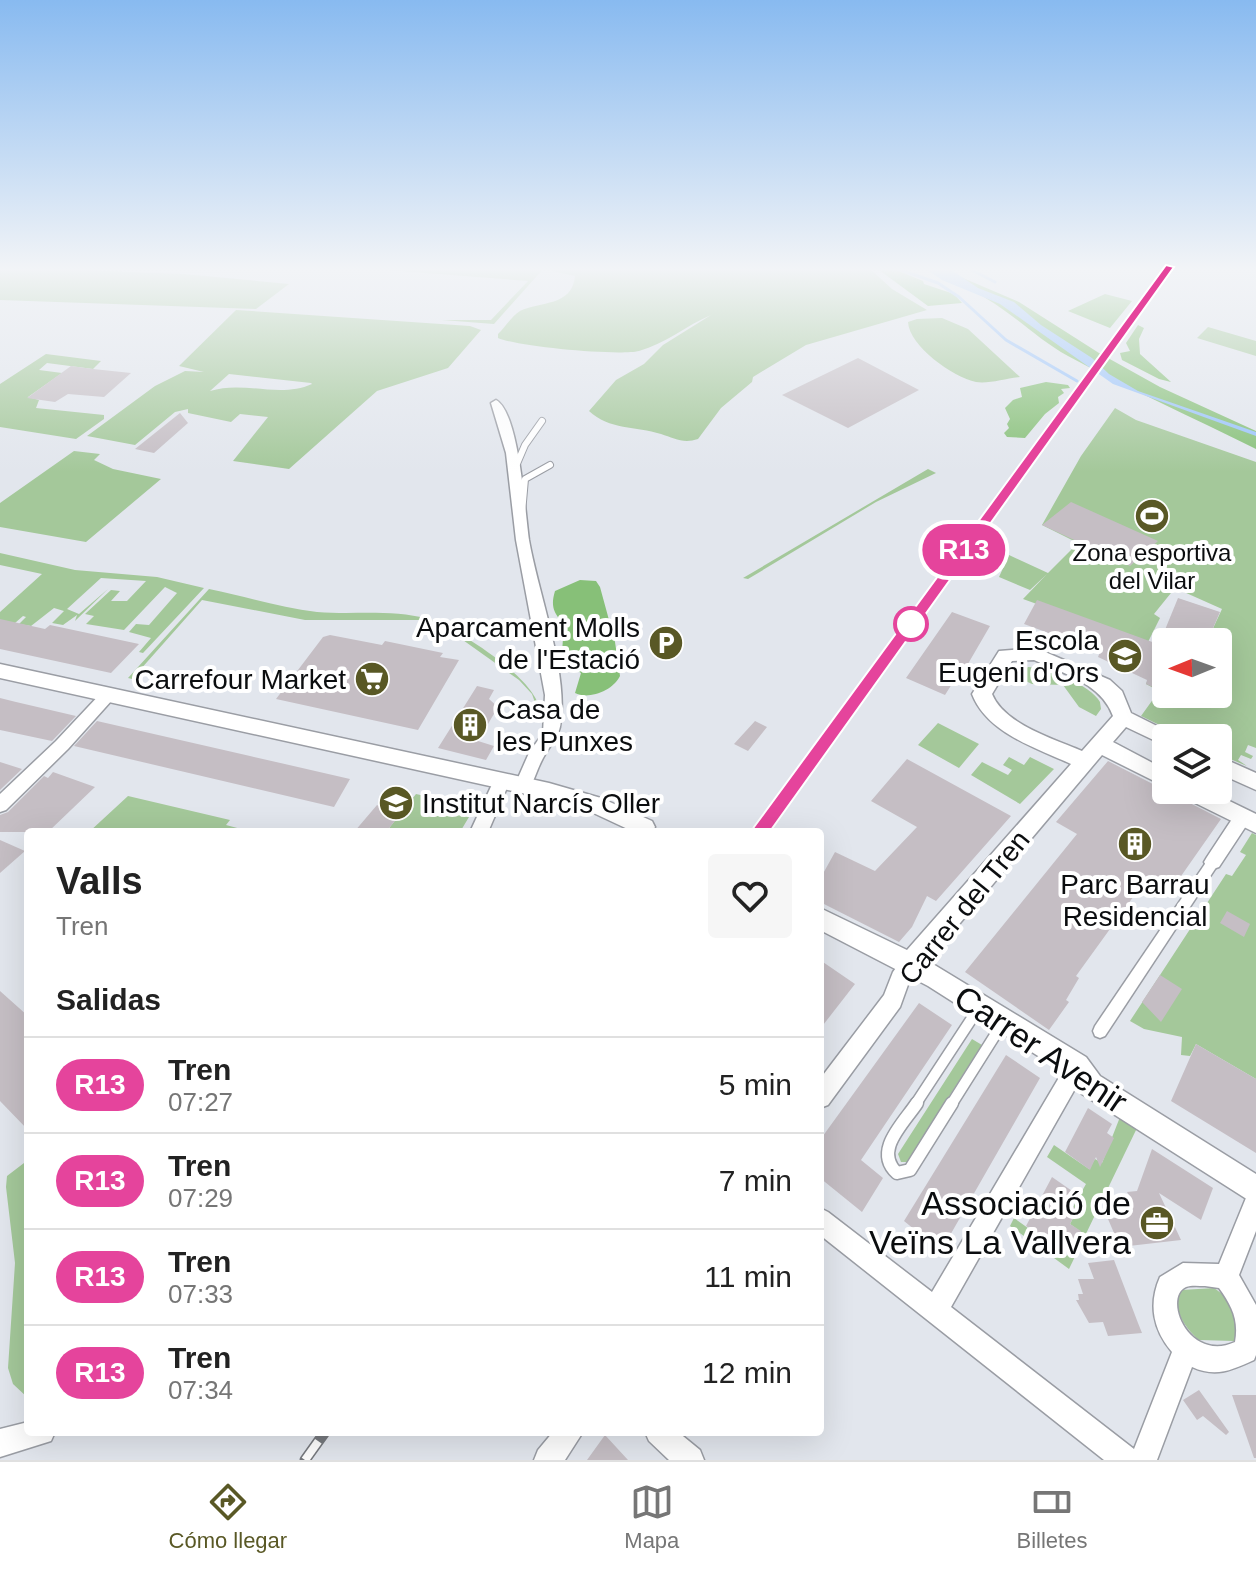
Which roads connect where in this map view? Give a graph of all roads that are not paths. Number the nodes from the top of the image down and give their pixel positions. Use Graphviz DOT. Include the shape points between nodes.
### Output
graph roads {
  1 [pos="496,403"];
  2 [pos="542,421"];
  3 [pos="550,465"];
  4 [pos="516,466"];
  5 [pos="519,517"];
  6 [pos="0,671"];
  7 [pos="108,695"];
  8 [pos="1123,717"];
  9 [pos="1152,732"];
  10 [pos="1094,754"];
  11 [pos="1232,771"];
  12 [pos="1152,774"];
  13 [pos="1256,782"];
  14 [pos="512,785"];
  15 [pos="1216,804"];
  16 [pos="0,805"];
  17 [pos="1249,821"];
  18 [pos="644,827"];
  19 [pos="482,828"];
  20 [pos="1213,862"];
  21 [pos="824,920"];
  22 [pos="911,963"];
  23 [pos="980,1005"];
  24 [pos="1004,1020"];
  25 [pos="1100,1031"];
  26 [pos="1077,1066"];
  27 [pos="824,1092"];
  28 [pos="1256,1191"];
  29 [pos="1256,1201"];
  30 [pos="824,1223"];
  31 [pos="1226,1277"];
  32 [pos="936,1309"];
  33 [pos="1186,1350"];
  34 [pos="27,1436"];
  35 [pos="567,1436"];
  36 [pos="663,1436"];
  37 [pos="0,1443"];
  38 [pos="548,1460"];
  39 [pos="690,1460"];
  40 [pos="1126,1460"];
  41 [pos="1143,1460"];
  1 -- 4 [label="street"];
  2 -- 4 [label="lane"];
  3 -- 5 [label="lane" via="525,479 525,506"];
  4 -- 5 [label="street"];
  5 -- 14 [label="street" via="550,672 551,734"];
  6 -- 7 [label="street"];
  7 -- 14 [label="street"];
  7 -- 16 [label="street"];
  8 -- 9 [label="street"];
  8 -- 10 [label="street, Carrer del Tren"];
  8 -- 10 [label="street" via="1115,696 1103,685 1036,654 1006,655 982,694 985,706 997,717"];
  10 -- 12 [label="street"];
  10 -- 22 [label="street, Carrer del Tren"];
  11 -- 13 [label="street"];
  14 -- 18 [label="street" via="593,804"];
  14 -- 19 [label="street"];
  15 -- 17 [label="street"];
  17 -- 20 [label="street"];
  20 -- 25 [label="street"];
  21 -- 22 [label="street, Carrer Avenir"];
  22 -- 23 [label="street, Carrer Avenir"];
  22 -- 27 [label="street, Carrer del Tren" via="893,1000"];
  23 -- 24 [label="street, Carrer Avenir"];
  23 -- 24 [label="lane" via="888,1147 887,1162 897,1173 910,1170"];
  24 -- 26 [label="street, Carrer Avenir"];
  26 -- 28 [label="street, Carrer Avenir" via="1091,1085"];
  26 -- 32 [label="street"];
  29 -- 31 [label="street"];
  30 -- 32 [label="street"];
  31 -- 33 [label="street" via="1180,1276 1167,1291 1167,1321"];
  31 -- 33 [label="street" via="1251,1318 1252,1336 1245,1351 1223,1362"];
  32 -- 40 [label="street"];
  33 -- 41 [label="street"];
  34 -- 37 [label="street"];
  35 -- 38 [label="street"];
  36 -- 39 [label="street"];
}
